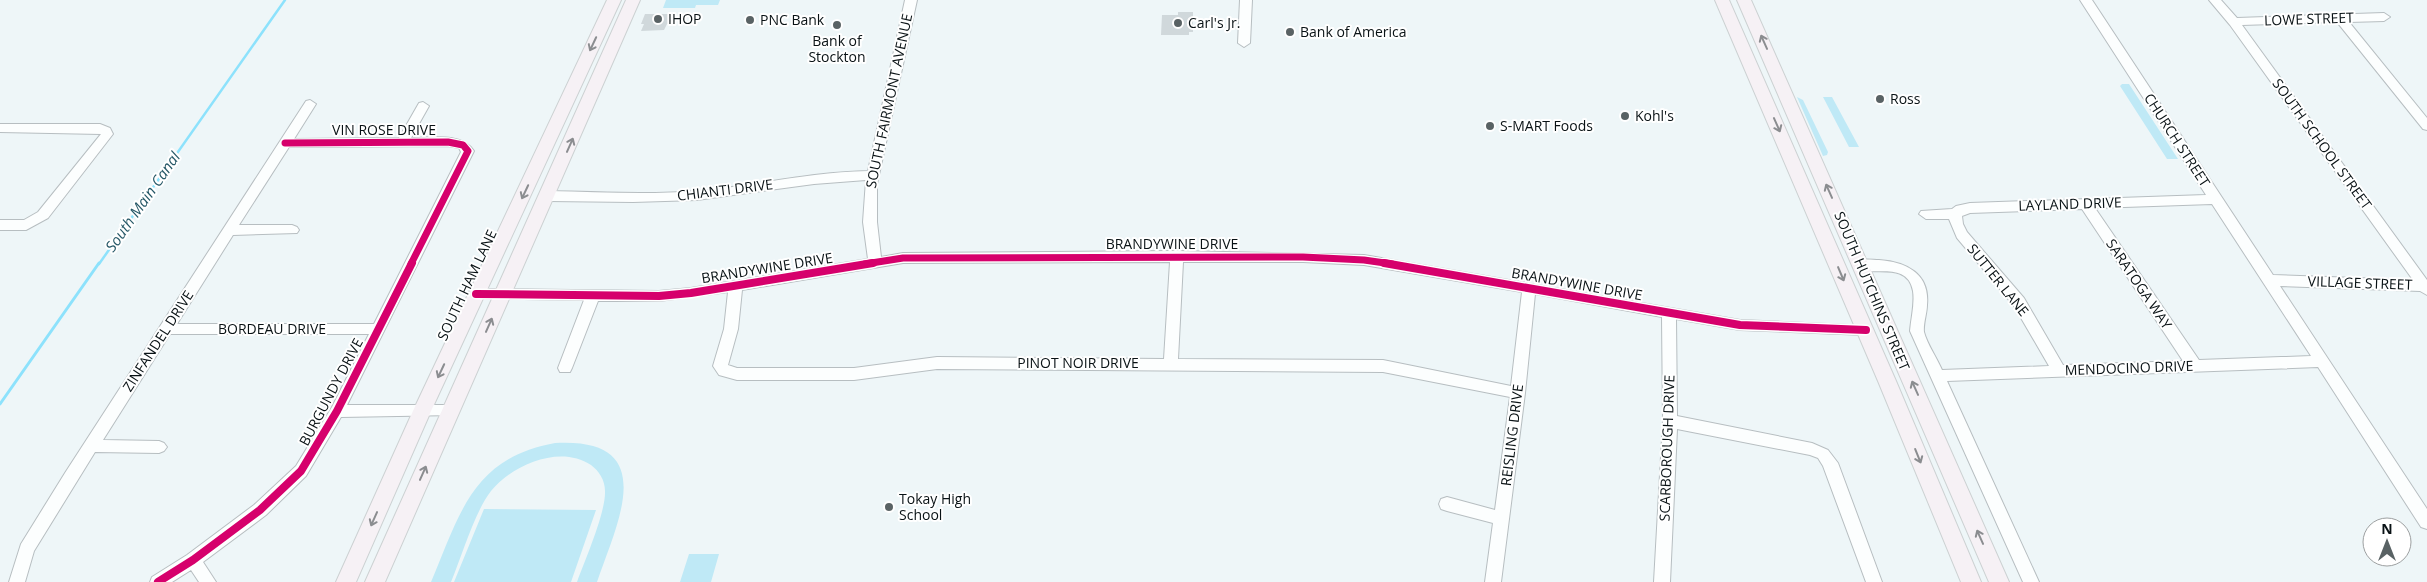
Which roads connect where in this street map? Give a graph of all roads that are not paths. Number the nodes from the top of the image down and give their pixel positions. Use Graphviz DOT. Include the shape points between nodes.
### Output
graph roads {
  1 [pos="614,0"];
  2 [pos="634,0"];
  3 [pos="911,0"];
  4 [pos="1246,0"];
  5 [pos="1722,0"];
  6 [pos="1744,0"];
  7 [pos="2086,0"];
  8 [pos="2215,0"];
  9 [pos="2384,17"];
  10 [pos="2341,19"];
  11 [pos="2234,22"];
  12 [pos="1244,43"];
  13 [pos="1765,97"];
  14 [pos="310,104"];
  15 [pos="424,106"];
  16 [pos="1798,121"];
  17 [pos="2427,126"];
  18 [pos="0,128"];
  19 [pos="403,142"];
  20 [pos="285,144"];
  21 [pos="464,163"];
  22 [pos="872,175"];
  23 [pos="548,196"];
  24 [pos="2216,199"];
  25 [pos="2085,203"];
  26 [pos="1926,214"];
  27 [pos="1955,214"];
  28 [pos="0,225"];
  29 [pos="228,230"];
  30 [pos="292,230"];
  31 [pos="1178,256"];
  32 [pos="875,262"];
  33 [pos="1861,265"];
  34 [pos="2268,280"];
  35 [pos="735,286"];
  36 [pos="1529,287"];
  37 [pos="2426,287"];
  38 [pos="476,294"];
  39 [pos="503,294"];
  40 [pos="593,295"];
  41 [pos="1669,313"];
  42 [pos="166,329"];
  43 [pos="379,329"];
  44 [pos="1866,330"];
  45 [pos="2322,361"];
  46 [pos="1171,364"];
  47 [pos="2194,365"];
  48 [pos="565,368"];
  49 [pos="2059,371"];
  50 [pos="1937,376"];
  51 [pos="1518,393"];
  52 [pos="338,411"];
  53 [pos="422,411"];
  54 [pos="450,411"];
  55 [pos="1670,421"];
  56 [pos="91,446"];
  57 [pos="159,447"];
  58 [pos="1447,504"];
  59 [pos="1501,518"];
  60 [pos="2427,522"];
  61 [pos="193,560"];
  62 [pos="17,582"];
  63 [pos="158,582"];
  64 [pos="208,582"];
  65 [pos="346,582"];
  66 [pos="375,582"];
  67 [pos="1492,582"];
  68 [pos="1662,582"];
  69 [pos="1874,582"];
  70 [pos="1970,582"];
  71 [pos="1999,582"];
  72 [pos="2031,582"];
  1 -- 38 [label="main road, SOUTH HAM LANE, one-way"];
  23 -- 2 [label="main road, one-way"];
  3 -- 22 [label="street, SOUTH FAIRMONT AVENUE"];
  4 -- 12 [label="street"];
  5 -- 13 [label="main road, SOUTH HUTCHINS STREET"];
  16 -- 6 [label="main road, SOUTH HUTCHINS STREET, one-way"];
  7 -- 24 [label="street, CHURCH STREET"];
  8 -- 11 [label="street, SOUTH SCHOOL STREET"];
  9 -- 10 [label="street, LOWE STREET"];
  10 -- 11 [label="street, LOWE STREET"];
  10 -- 17 [label="street"];
  11 -- 37 [label="street, SOUTH SCHOOL STREET"];
  13 -- 16 [label="main road" via="1784,106"];
  13 -- 44 [label="main road, SOUTH HUTCHINS STREET, one-way"];
  14 -- 20 [label="street, ZINFANDEL DRIVE"];
  15 -- 19 [label="street"];
  33 -- 16 [label="main road, SOUTH HUTCHINS STREET, one-way"];
  18 -- 28 [label="street" via="100,128 107,134 43,215 26,225"];
  19 -- 20 [label="street, VIN ROSE DRIVE"];
  19 -- 21 [label="street, VIN ROSE DRIVE" via="455,143 468,151"];
  20 -- 29 [label="street, ZINFANDEL DRIVE"];
  21 -- 43 [label="street, BURGUNDY DRIVE"];
  22 -- 23 [label="street, CHIANTI DRIVE" via="818,177 719,194"];
  22 -- 32 [label="street, SOUTH FAIRMONT AVENUE" via="870,222"];
  23 -- 39 [label="main road"];
  24 -- 25 [label="street, LAYLAND DRIVE"];
  24 -- 34 [label="street, CHURCH STREET"];
  25 -- 27 [label="street, LAYLAND DRIVE" via="1970,208"];
  25 -- 47 [label="street, SARATOGA WAY"];
  26 -- 27 [label="street, LAYLAND DRIVE"];
  27 -- 49 [label="street, SUTTER LANE" via="1962,235 2020,302"];
  29 -- 30 [label="street"];
  29 -- 42 [label="street, ZINFANDEL DRIVE"];
  31 -- 32 [label="street, BRANDYWINE DRIVE" via="903,258"];
  31 -- 36 [label="street, BRANDYWINE DRIVE" via="1303,256 1364,260"];
  31 -- 46 [label="street"];
  32 -- 35 [label="street, BRANDYWINE DRIVE"];
  33 -- 50 [label="street" via="1898,267 1918,282 1917,330"];
  71 -- 33 [label="main road, SOUTH HUTCHINS STREET, one-way"];
  34 -- 37 [label="street, VILLAGE STREET"];
  34 -- 45 [label="street, CHURCH STREET"];
  35 -- 40 [label="street, BRANDYWINE DRIVE" via="659,296"];
  35 -- 46 [label="street, PINOT NOIR DRIVE" via="731,329 720,366 724,371 737,374 854,374 937,363"];
  36 -- 41 [label="street, BRANDYWINE DRIVE"];
  36 -- 51 [label="street, REISLING DRIVE"];
  38 -- 39 [label="street, BRANDYWINE DRIVE"];
  38 -- 53 [label="main road, SOUTH HAM LANE, one-way"];
  39 -- 40 [label="street, BRANDYWINE DRIVE"];
  54 -- 39 [label="main road, one-way"];
  40 -- 48 [label="street"];
  41 -- 44 [label="street, BRANDYWINE DRIVE" via="1740,325"];
  41 -- 55 [label="street, SCARBOROUGH DRIVE"];
  42 -- 43 [label="street, BORDEAU DRIVE"];
  42 -- 56 [label="street, ZINFANDEL DRIVE"];
  43 -- 52 [label="street, BURGUNDY DRIVE"];
  44 -- 70 [label="main road, SOUTH HUTCHINS STREET, one-way"];
  45 -- 47 [label="street, MENDOCINO DRIVE"];
  45 -- 60 [label="street, CHURCH STREET"];
  46 -- 51 [label="street, PINOT NOIR DRIVE" via="1382,366"];
  47 -- 49 [label="street, MENDOCINO DRIVE"];
  49 -- 50 [label="street, MENDOCINO DRIVE"];
  50 -- 72 [label="street"];
  51 -- 59 [label="street, REISLING DRIVE"];
  52 -- 53 [label="street"];
  52 -- 61 [label="street, BURGUNDY DRIVE" via="301,471 283,490"];
  53 -- 54 [label="street"];
  53 -- 65 [label="main road, SOUTH HAM LANE, one-way"];
  66 -- 54 [label="main road, one-way"];
  55 -- 68 [label="street, SCARBOROUGH DRIVE"];
  55 -- 69 [label="street" via="1812,449 1823,454 1830,463"];
  56 -- 57 [label="street"];
  56 -- 62 [label="street, ZINFANDEL DRIVE" via="27,549"];
  58 -- 59 [label="street"];
  59 -- 67 [label="street, REISLING DRIVE"];
  61 -- 63 [label="street, BURGUNDY DRIVE"];
  61 -- 64 [label="street"];
}
